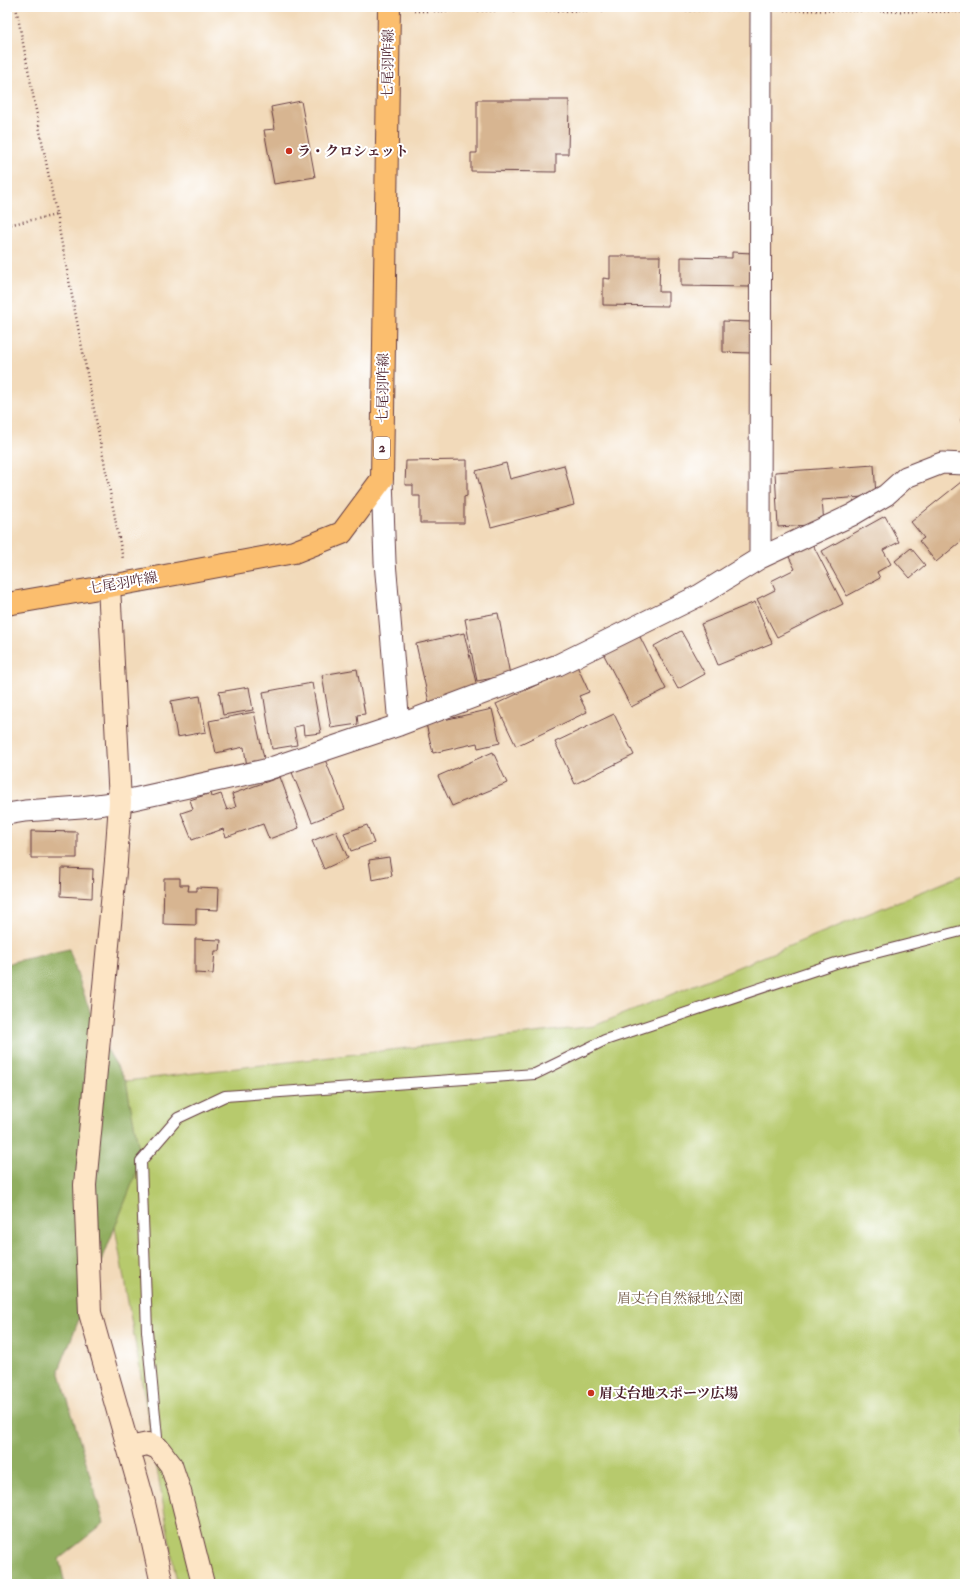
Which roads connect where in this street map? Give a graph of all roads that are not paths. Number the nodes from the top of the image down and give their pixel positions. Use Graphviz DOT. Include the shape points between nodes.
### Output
graph roads {
  1 [pos="761,8"];
  2 [pos="389,9"];
  3 [pos="965,464"];
  4 [pos="382,479"];
  5 [pos="760,558"];
  6 [pos="118,584"];
  7 [pos="7,604"];
  8 [pos="399,725"];
  9 [pos="120,802"];
  10 [pos="7,814"];
  11 [pos="965,930"];
  12 [pos="129,1448"];
  13 [pos="158,1448"];
  14 [pos="162,1584"];
  15 [pos="203,1584"];
  1 -- 5 [label="street"];
  2 -- 4 [label="main road, 七尾羽咋線 / 2"];
  3 -- 5 [label="street" via="942,463 906,477 886,495 852,515"];
  4 -- 6 [label="main road, 七尾羽咋線 / 2" via="342,534 294,552"];
  4 -- 8 [label="street" via="385,562"];
  5 -- 8 [label="street" via="700,595 558,665"];
  6 -- 7 [label="main road, 七尾羽咋線 / 2"];
  6 -- 9 [label="street"];
  8 -- 9 [label="street" via="265,770"];
  9 -- 10 [label="street"];
  9 -- 12 [label="street" via="85,1185 90,1314"];
  11 -- 13 [label="lane" via="836,963 605,1040 536,1074 226,1096 178,1118 141,1161 147,1331"];
  12 -- 13 [label="street" via="148,1444"];
  12 -- 14 [label="street"];
  13 -- 15 [label="street" via="170,1466 180,1492"];
}
